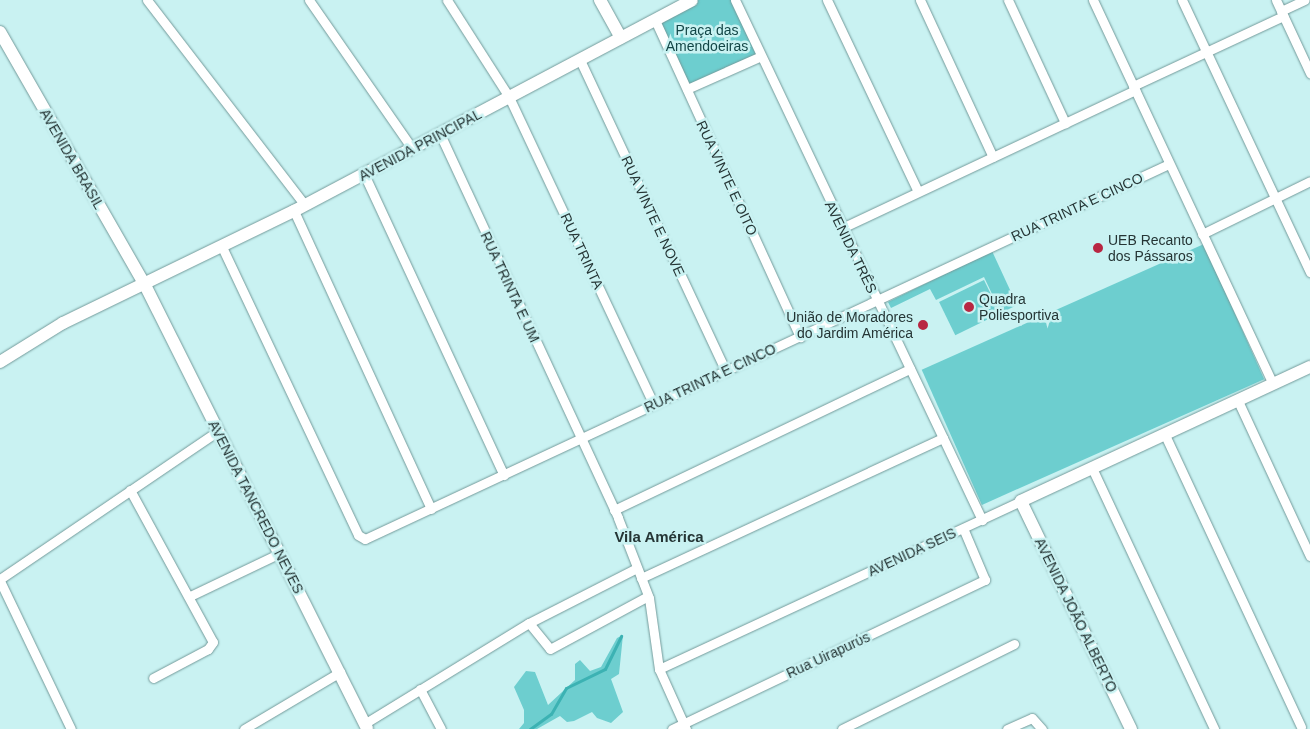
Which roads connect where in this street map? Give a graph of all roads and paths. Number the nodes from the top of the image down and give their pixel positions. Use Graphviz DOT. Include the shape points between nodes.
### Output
graph roads {
  1 [pos="147,0"];
  2 [pos="308,0"];
  3 [pos="447,0"];
  4 [pos="600,0"];
  5 [pos="692,0"];
  6 [pos="735,0"];
  7 [pos="827,0"];
  8 [pos="920,0"];
  9 [pos="1008,0"];
  10 [pos="1093,0"];
  11 [pos="1182,0"];
  12 [pos="1276,0"];
  13 [pos="1305,0"];
  14 [pos="1282,14"];
  15 [pos="655,20"];
  16 [pos="0,32"];
  17 [pos="621,38"];
  18 [pos="1207,52"];
  19 [pos="761,56"];
  20 [pos="580,60"];
  21 [pos="1310,74"];
  22 [pos="1134,88"];
  23 [pos="686,89"];
  24 [pos="510,97"];
  25 [pos="1065,123"];
  26 [pos="440,134"];
  27 [pos="412,148"];
  28 [pos="993,156"];
  29 [pos="1169,164"];
  30 [pos="364,174"];
  31 [pos="1310,181"];
  32 [pos="918,192"];
  33 [pos="1276,198"];
  34 [pos="299,208"];
  35 [pos="842,228"];
  36 [pos="1202,234"];
  37 [pos="222,248"];
  38 [pos="1310,272"];
  39 [pos="145,285"];
  40 [pos="877,301"];
  41 [pos="800,337"];
  42 [pos="0,362"];
  43 [pos="910,369"];
  44 [pos="1309,369"];
  45 [pos="726,371"];
  46 [pos="1273,384"];
  47 [pos="1238,401"];
  48 [pos="654,405"];
  49 [pos="218,432"];
  50 [pos="1165,434"];
  51 [pos="583,438"];
  52 [pos="943,438"];
  53 [pos="1092,468"];
  54 [pos="504,475"];
  55 [pos="130,490"];
  56 [pos="1021,501"];
  57 [pos="431,509"];
  58 [pos="614,510"];
  59 [pos="982,520"];
  60 [pos="963,528"];
  61 [pos="1309,551"];
  62 [pos="280,553"];
  63 [pos="637,568"];
  64 [pos="641,578"];
  65 [pos="0,580"];
  66 [pos="190,596"];
  67 [pos="648,596"];
  68 [pos="529,623"];
  69 [pos="1014,644"];
  70 [pos="659,669"];
  71 [pos="340,672"];
  72 [pos="153,678"];
  73 [pos="420,689"];
  74 [pos="366,726"];
  75 [pos="684,726"];
  76 [pos="1302,726"];
  77 [pos="71,729"];
  78 [pos="244,729"];
  79 [pos="442,729"];
  80 [pos="672,729"];
  81 [pos="842,729"];
  82 [pos="1007,729"];
  83 [pos="1042,729"];
  84 [pos="1131,729"];
  85 [pos="1214,729"];
  1 -- 34 [label="street"];
  2 -- 27 [label="street"];
  3 -- 24 [label="street, RUA TRINTA"];
  4 -- 17 [label="street"];
  5 -- 15 [label="street, AVENIDA PRINCIPAL"];
  6 -- 19 [label="street, AVENIDA TRÊS"];
  7 -- 32 [label="street"];
  8 -- 28 [label="street"];
  9 -- 25 [label="street"];
  10 -- 22 [label="street"];
  11 -- 18 [label="street"];
  12 -- 14 [label="street"];
  13 -- 14 [label="street"];
  14 -- 18 [label="street"];
  14 -- 21 [label="street"];
  15 -- 17 [label="street, AVENIDA PRINCIPAL"];
  15 -- 23 [label="street, RUA VINTE E OITO"];
  16 -- 39 [label="street, AVENIDA BRASIL"];
  17 -- 20 [label="street, AVENIDA PRINCIPAL"];
  18 -- 22 [label="street"];
  18 -- 33 [label="street"];
  19 -- 23 [label="street"];
  19 -- 35 [label="street, AVENIDA TRÊS"];
  20 -- 24 [label="street, AVENIDA PRINCIPAL"];
  20 -- 45 [label="street, RUA VINTE E NOVE"];
  22 -- 25 [label="street"];
  22 -- 29 [label="street"];
  23 -- 41 [label="street, RUA VINTE E OITO"];
  24 -- 26 [label="street, AVENIDA PRINCIPAL"];
  24 -- 48 [label="street, RUA TRINTA"];
  25 -- 28 [label="street"];
  26 -- 27 [label="street, AVENIDA PRINCIPAL"];
  26 -- 51 [label="street, RUA TRINTA E UM"];
  27 -- 30 [label="street, AVENIDA PRINCIPAL"];
  28 -- 32 [label="street"];
  29 -- 36 [label="street"];
  29 -- 40 [label="street, RUA TRINTA E CINCO"];
  30 -- 34 [label="street, AVENIDA PRINCIPAL"];
  30 -- 54 [label="street"];
  31 -- 33 [label="street"];
  32 -- 35 [label="street"];
  33 -- 36 [label="street"];
  33 -- 38 [label="street"];
  34 -- 37 [label="street, AVENIDA PRINCIPAL"];
  34 -- 57 [label="street"];
  35 -- 40 [label="street, AVENIDA TRÊS"];
  36 -- 46 [label="street"];
  37 -- 39 [label="street, AVENIDA PRINCIPAL"];
  37 -- 57 [label="street, RUA TRINTA E CINCO" via="360,538 368,538"];
  39 -- 42 [label="street, AVENIDA PRINCIPAL" via="56,327"];
  39 -- 49 [label="street, AVENIDA TANCREDO NEVES"];
  40 -- 41 [label="street, RUA TRINTA E CINCO"];
  40 -- 43 [label="street, AVENIDA TRÊS"];
  41 -- 45 [label="street, RUA TRINTA E CINCO"];
  43 -- 52 [label="street, AVENIDA TRÊS"];
  43 -- 58 [label="street"];
  44 -- 46 [label="street, AVENIDA SEIS"];
  45 -- 48 [label="street, RUA TRINTA E CINCO"];
  46 -- 47 [label="street, AVENIDA SEIS"];
  47 -- 50 [label="street, AVENIDA SEIS"];
  47 -- 61 [label="street"];
  48 -- 51 [label="street, RUA TRINTA E CINCO"];
  49 -- 55 [label="street"];
  49 -- 62 [label="street, AVENIDA TANCREDO NEVES"];
  50 -- 53 [label="street, AVENIDA SEIS"];
  50 -- 76 [label="street"];
  51 -- 54 [label="street, RUA TRINTA E CINCO"];
  51 -- 58 [label="street, RUA TRINTA E UM"];
  52 -- 59 [label="street, AVENIDA TRÊS"];
  52 -- 64 [label="street"];
  53 -- 56 [label="street, AVENIDA SEIS"];
  53 -- 85 [label="street"];
  54 -- 57 [label="street, RUA TRINTA E CINCO"];
  55 -- 65 [label="street"];
  55 -- 66 [label="street"];
  56 -- 59 [label="street, AVENIDA SEIS"];
  56 -- 84 [label="street, AVENIDA JOÃO ALBERTO"];
  58 -- 63 [label="street, RUA TRINTA E UM"];
  59 -- 60 [label="street, AVENIDA SEIS"];
  60 -- 70 [label="street, AVENIDA SEIS"];
  60 -- 75 [label="street, Rua Uirapurύs" via="985,580"];
  62 -- 66 [label="street"];
  62 -- 71 [label="street, AVENIDA TANCREDO NEVES"];
  63 -- 64 [label="street, RUA TRINTA E UM"];
  63 -- 68 [label="street"];
  64 -- 67 [label="street, RUA TRINTA E UM"];
  65 -- 77 [label="street"];
  66 -- 72 [label="street" via="213,645"];
  67 -- 68 [label="street" via="550,649"];
  67 -- 70 [label="street, RUA TRINTA E UM"];
  68 -- 73 [label="street"];
  69 -- 81 [label="street"];
  70 -- 75 [label="street, RUA TRINTA E UM"];
  71 -- 74 [label="street, AVENIDA TANCREDO NEVES"];
  71 -- 78 [label="street"];
  73 -- 74 [label="street"];
  73 -- 79 [label="street"];
  75 -- 80 [label="street, Rua Uirapurύs"];
  82 -- 83 [label="street" via="1034,718"];
}
